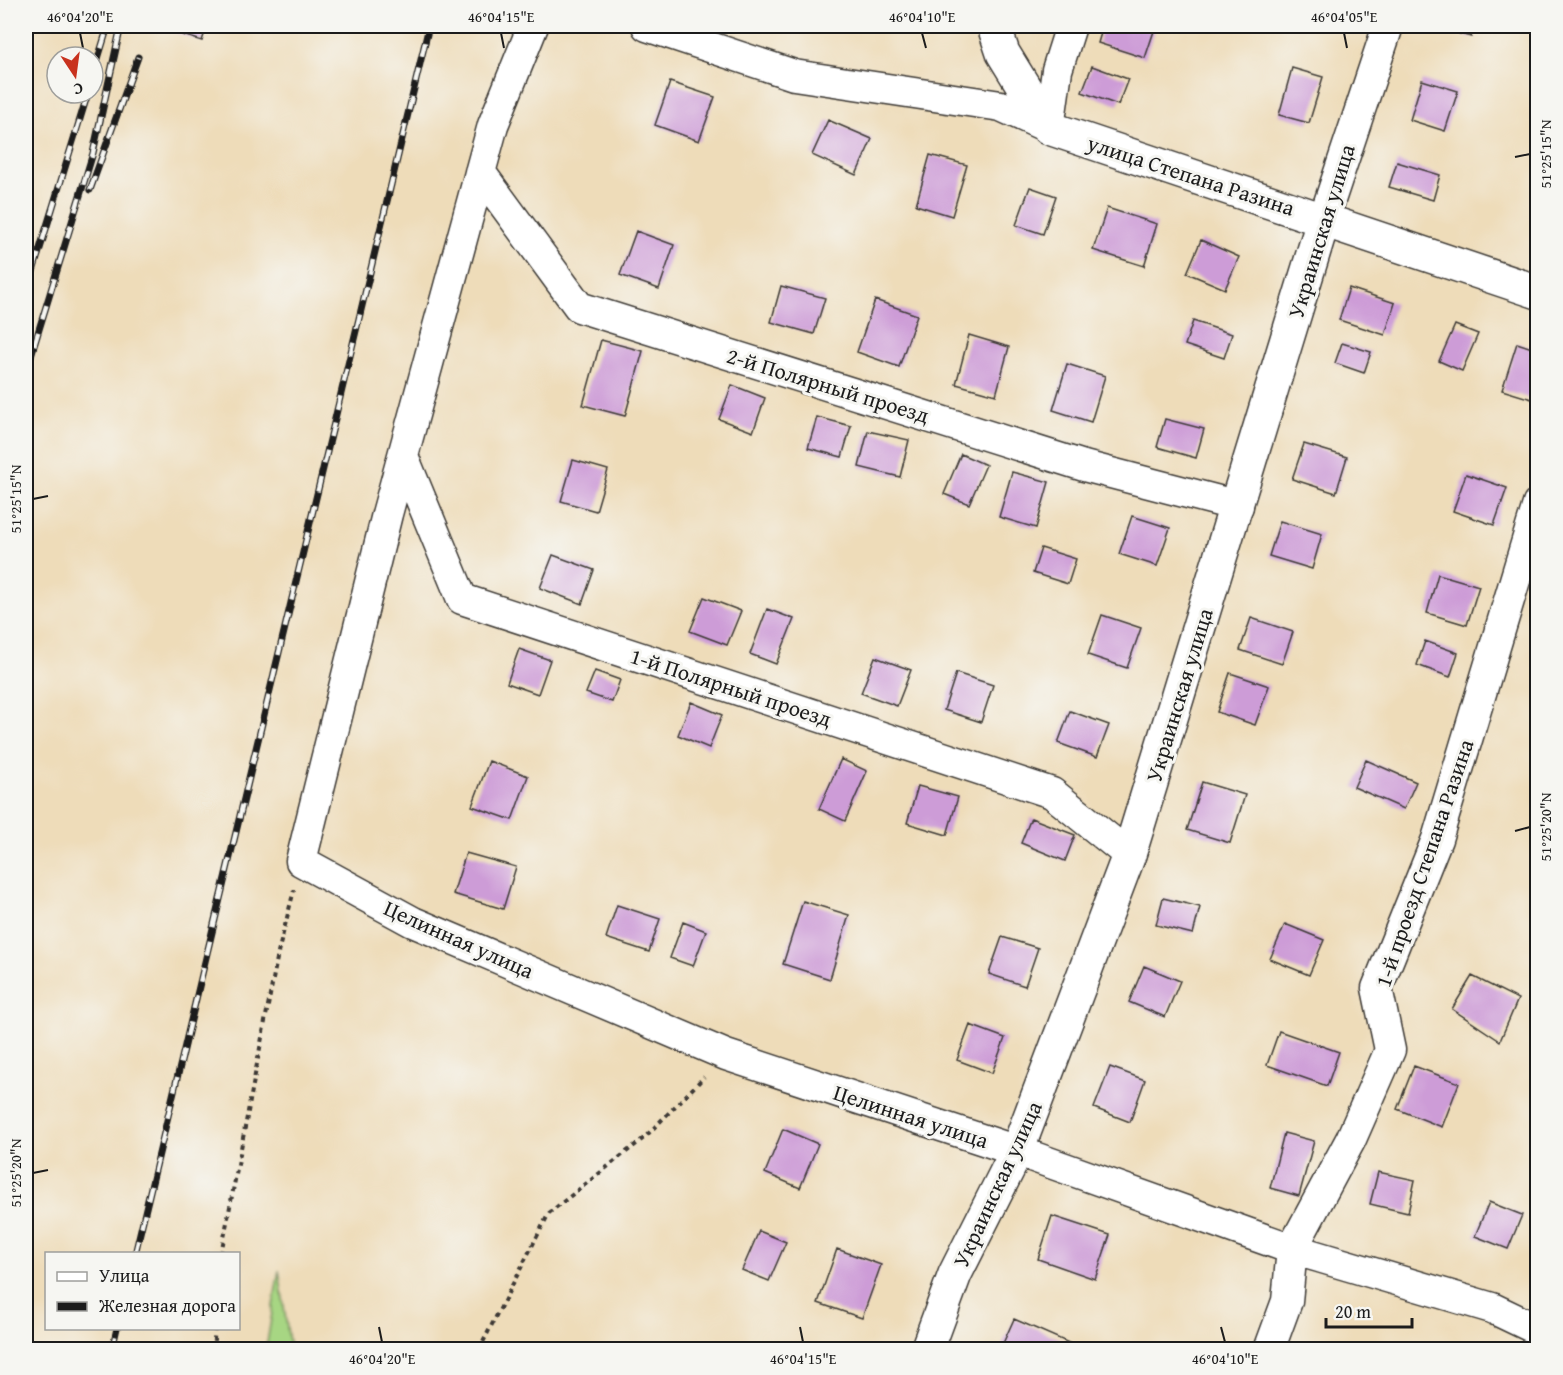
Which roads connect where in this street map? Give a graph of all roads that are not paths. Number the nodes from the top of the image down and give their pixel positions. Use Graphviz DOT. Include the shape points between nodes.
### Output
graph roads {
  1 [pos="533,26"];
  2 [pos="647,26"];
  3 [pos="994,26"];
  4 [pos="1071,26"];
  5 [pos="1388,26"];
  6 [pos="1049,128"];
  7 [pos="480,172"];
  8 [pos="1324,218"];
  9 [pos="1538,292"];
  10 [pos="403,456"];
  11 [pos="1538,504"];
  12 [pos="1238,506"];
  13 [pos="1129,855"];
  14 [pos="1017,1151"];
  15 [pos="1292,1250"];
  16 [pos="1492,1308"];
  17 [pos="1538,1330"];
  18 [pos="927,1350"];
  19 [pos="1269,1350"];
  20 [pos="1537,1350"];
  1 -- 7 [label="street" via="493,125"];
  2 -- 6 [label="street, улица Степана Разина" via="794,75 1001,106"];
  3 -- 6 [label="street" via="1003,53"];
  4 -- 6 [label="street" via="1057,70"];
  5 -- 8 [label="street, Украинская улица"];
  6 -- 8 [label="street, улица Степана Разина"];
  7 -- 10 [label="street"];
  7 -- 12 [label="street, 2-й Полярный проезд" via="579,307 1084,466"];
  8 -- 9 [label="street, улица Степана Разина"];
  8 -- 12 [label="street, Украинская улица"];
  10 -- 13 [label="street, 1-й Полярный проезд" via="462,599 1052,793"];
  10 -- 14 [label="street, Целинная улица" via="301,861 413,922 726,1055"];
  11 -- 15 [label="street, 1-й проезд Степана Разина" via="1437,839 1377,988 1390,1050 1351,1139"];
  12 -- 13 [label="street, Украинская улица"];
  13 -- 14 [label="street, Украинская улица"];
  14 -- 15 [label="street, Целинная улица"];
  14 -- 18 [label="street, Украинская улица" via="955,1275"];
  15 -- 16 [label="street, Целинная улица"];
  15 -- 19 [label="street, 1-й проезд Степана Разина" via="1287,1301"];
  16 -- 17 [label="street, Целинная улица"];
  16 -- 20 [label="street"];
}
